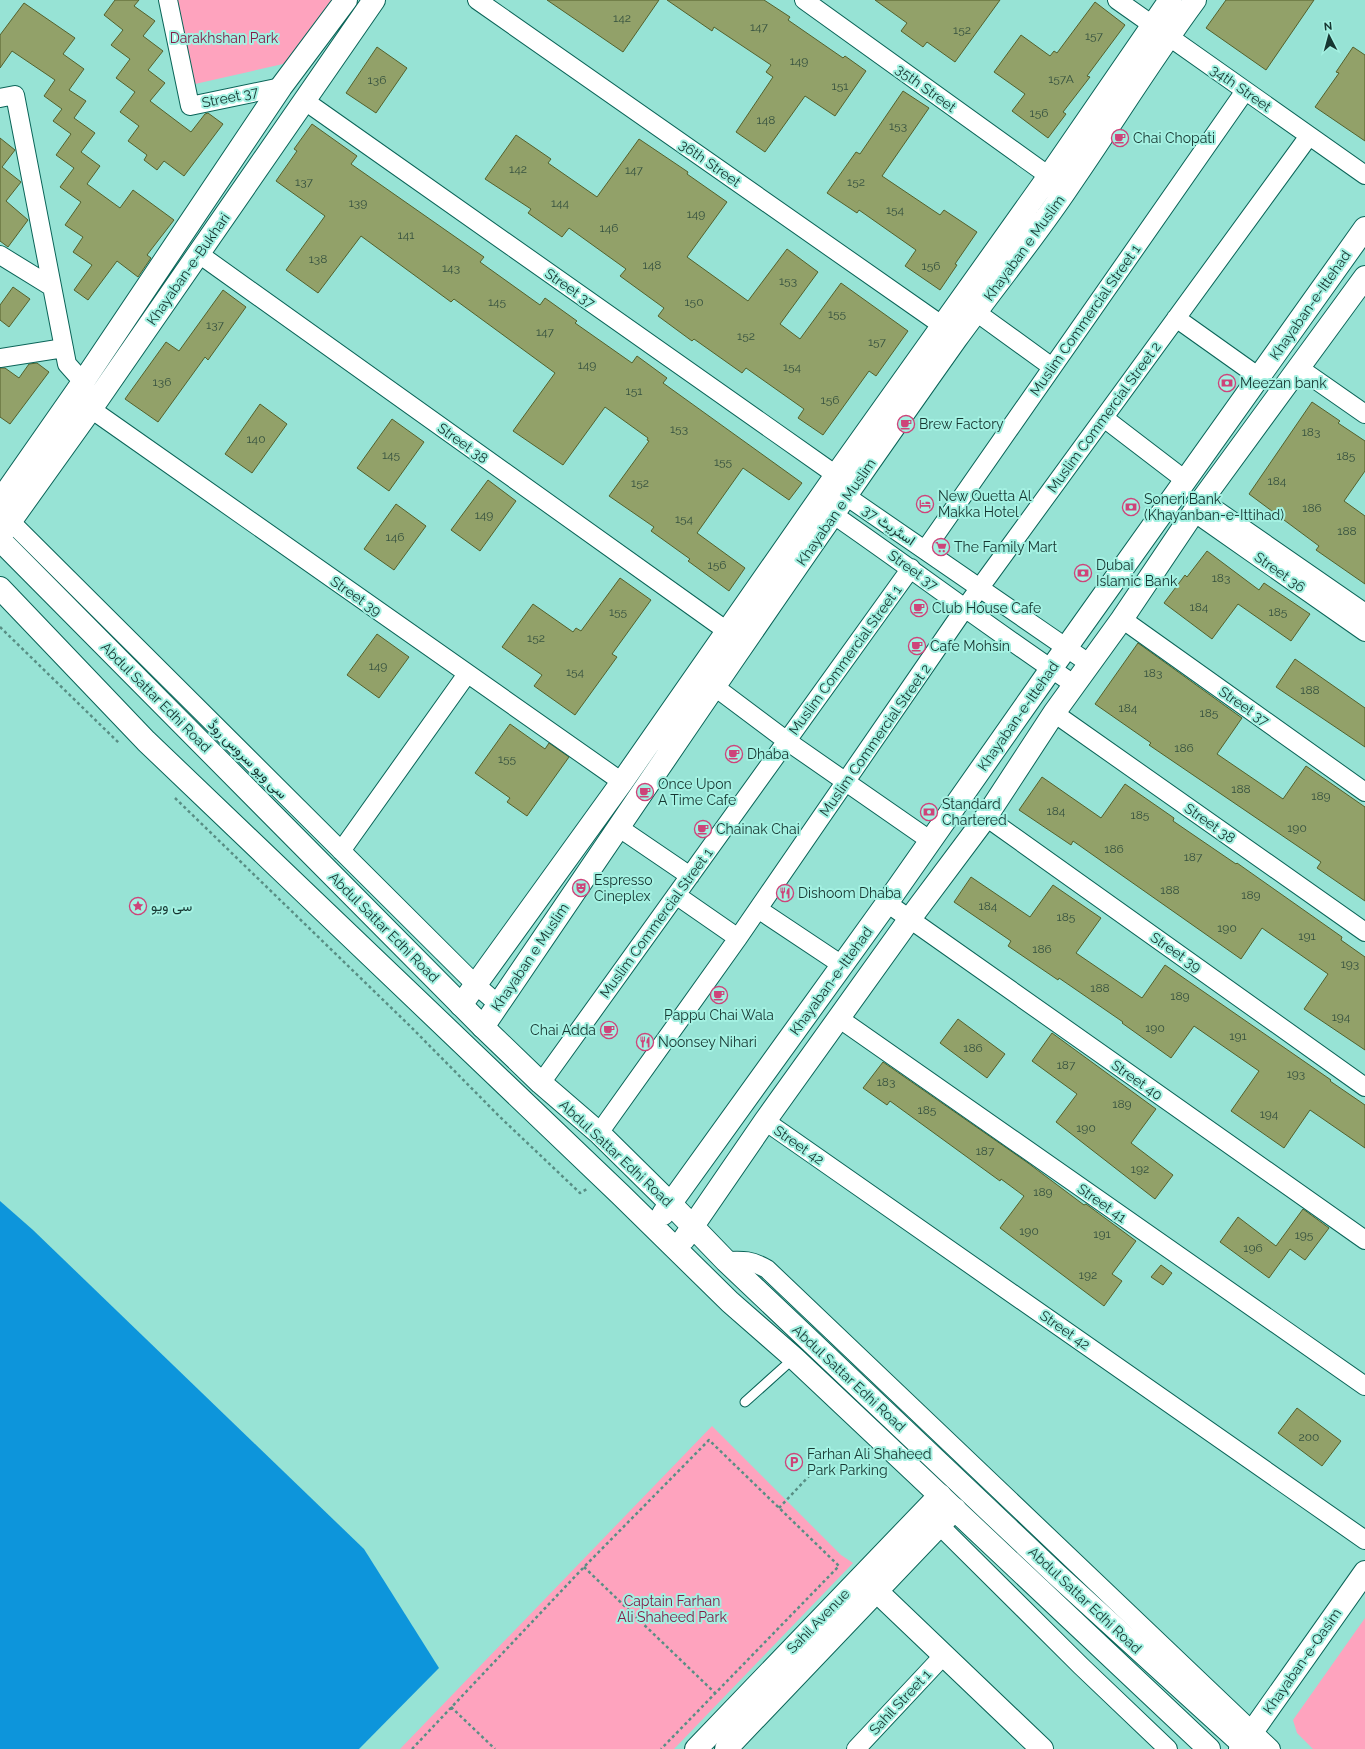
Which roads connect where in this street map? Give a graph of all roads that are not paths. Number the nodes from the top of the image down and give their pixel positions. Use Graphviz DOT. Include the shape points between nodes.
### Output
graph roads {
  1 [pos="168,0"];
  2 [pos="346,0"];
  3 [pos="374,0"];
  4 [pos="477,0"];
  5 [pos="804,0"];
  6 [pos="1117,0"];
  7 [pos="1170,0"];
  8 [pos="1195,0"];
  9 [pos="333,18"];
  10 [pos="354,30"];
  11 [pos="1160,31"];
  12 [pos="281,87"];
  13 [pos="1245,90"];
  14 [pos="0,98"];
  15 [pos="305,101"];
  16 [pos="1309,136"];
  17 [pos="1365,175"];
  18 [pos="1049,176"];
  19 [pos="1365,228"];
  20 [pos="1015,242"];
  21 [pos="199,254"];
  22 [pos="0,255"];
  23 [pos="1365,277"];
  24 [pos="52,286"];
  25 [pos="976,312"];
  26 [pos="1176,318"];
  27 [pos="943,326"];
  28 [pos="64,348"];
  29 [pos="0,358"];
  30 [pos="1052,367"];
  31 [pos="1299,368"];
  32 [pos="1259,377"];
  33 [pos="83,382"];
  34 [pos="90,409"];
  35 [pos="1365,414"];
  36 [pos="890,417"];
  37 [pos="1104,418"];
  38 [pos="836,475"];
  39 [pos="1186,480"];
  40 [pos="846,496"];
  41 [pos="0,501"];
  42 [pos="1199,506"];
  43 [pos="834,515"];
  44 [pos="3,528"];
  45 [pos="925,550"];
  46 [pos="911,568"];
  47 [pos="0,588"];
  48 [pos="757,588"];
  49 [pos="980,589"];
  50 [pos="775,600"];
  51 [pos="966,608"];
  52 [pos="1365,613"];
  53 [pos="1122,620"];
  54 [pos="727,631"];
  55 [pos="1365,632"];
  56 [pos="1066,648"];
  57 [pos="1090,664"];
  58 [pos="1051,669"];
  59 [pos="467,674"];
  60 [pos="1075,685"];
  61 [pos="715,687"];
  62 [pos="1054,714"];
  63 [pos="787,741"];
  64 [pos="622,782"];
  65 [pos="846,782"];
  66 [pos="1365,792"];
  67 [pos="986,817"];
  68 [pos="618,827"];
  69 [pos="931,841"];
  70 [pos="341,851"];
  71 [pos="690,876"];
  72 [pos="676,895"];
  73 [pos="888,903"];
  74 [pos="758,909"];
  75 [pos="909,920"];
  76 [pos="1365,932"];
  77 [pos="738,938"];
  78 [pos="842,965"];
  79 [pos="476,985"];
  80 [pos="498,1004"];
  81 [pos="461,1005"];
  82 [pos="840,1019"];
  83 [pos="483,1027"];
  84 [pos="541,1083"];
  85 [pos="1365,1087"];
  86 [pos="765,1121"];
  87 [pos="599,1133"];
  88 [pos="672,1204"];
  89 [pos="652,1227"];
  90 [pos="693,1228"];
  91 [pos="1365,1240"];
  92 [pos="677,1249"];
  93 [pos="794,1358"];
  94 [pos="1365,1386"];
  95 [pos="745,1402"];
  96 [pos="948,1502"];
  97 [pos="925,1510"];
  98 [pos="940,1525"];
  99 [pos="1365,1540"];
  100 [pos="1365,1572"];
  101 [pos="868,1584"];
  102 [pos="1365,1594"];
  103 [pos="944,1655"];
  104 [pos="1253,1745"];
  105 [pos="696,1749"];
  106 [pos="726,1749"];
  107 [pos="856,1749"];
  108 [pos="1042,1749"];
  109 [pos="1168,1749"];
  110 [pos="1209,1749"];
  1 -- 12 [label="street, Street 37" via="190,106"];
  2 -- 9 [label="main road, Khayaban-e-Bukhari"];
  3 -- 10 [label="main road, Khayaban-e-Bukhari"];
  4 -- 27 [label="street, 36th Street"];
  5 -- 18 [label="street, 35th Street"];
  6 -- 11 [label="street, 34th Street"];
  7 -- 11 [label="main road, Khayaban e Muslim"];
  8 -- 11 [label="main road, Khayaban e Muslim"];
  9 -- 10 [label="main road"];
  9 -- 12 [label="main road, Khayaban-e-Bukhari"];
  10 -- 15 [label="main road, Khayaban-e-Bukhari"];
  11 -- 13 [label="street, 34th Street"];
  11 -- 18 [label="main road, Khayaban e Muslim"];
  11 -- 20 [label="main road, Khayaban e Muslim" via="1068,188"];
  12 -- 33 [label="main road, Khayaban-e-Bukhari"];
  13 -- 16 [label="street, 34th Street"];
  13 -- 30 [label="street, Muslim Commercial Street 1"];
  14 -- 24 [label="street" via="15,95"];
  15 -- 21 [label="main road, Khayaban-e-Bukhari"];
  15 -- 38 [label="street, Street 37"];
  16 -- 17 [label="street, 34th Street"];
  16 -- 26 [label="street, Muslim Commercial Street 2"];
  18 -- 20 [label="main road, Khayaban e Muslim"];
  19 -- 32 [label="main road, Khayaban-e-Ittehad"];
  20 -- 25 [label="main road, Khayaban e Muslim"];
  20 -- 27 [label="main road, Khayaban e Muslim"];
  21 -- 34 [label="main road, Khayaban-e-Bukhari"];
  21 -- 54 [label="street, Street 38"];
  22 -- 24 [label="street"];
  23 -- 31 [label="main road, Khayaban-e-Ittehad"];
  24 -- 28 [label="street"];
  25 -- 30 [label="street"];
  25 -- 36 [label="main road, Khayaban e Muslim"];
  26 -- 32 [label="street"];
  26 -- 37 [label="street, Muslim Commercial Street 2"];
  27 -- 36 [label="main road, Khayaban e Muslim"];
  28 -- 29 [label="street"];
  28 -- 33 [label="street" via="67,364"];
  30 -- 45 [label="street, Muslim Commercial Street 1"];
  31 -- 35 [label="street"];
  31 -- 42 [label="main road, Khayaban-e-Ittehad"];
  32 -- 39 [label="main road, Khayaban-e-Ittehad"];
  33 -- 41 [label="main road, Khayaban-e-Bukhari"];
  34 -- 44 [label="main road, Khayaban-e-Bukhari"];
  34 -- 59 [label="street, Street 39"];
  36 -- 38 [label="main road, Khayaban e Muslim"];
  36 -- 40 [label="main road, Khayaban e Muslim"];
  37 -- 39 [label="street"];
  37 -- 49 [label="street, Muslim Commercial Street 2"];
  38 -- 48 [label="main road, Khayaban e Muslim"];
  39 -- 56 [label="main road, Khayaban-e-Ittehad"];
  40 -- 43 [label="main road, Khayaban e Muslim"];
  40 -- 45 [label="street, اسٹریٹ 37"];
  42 -- 52 [label="street, Street 36"];
  42 -- 53 [label="main road, Khayaban-e-Ittehad"];
  42 -- 55 [label="street, Street 36"];
  43 -- 46 [label="street, Street 37"];
  43 -- 50 [label="main road, Khayaban e Muslim"];
  44 -- 70 [label="street, سی ویو سروس روڈ"];
  44 -- 81 [label="main road, Abdul Sattar Edhi Road"];
  45 -- 49 [label="street, اسٹریٹ 37"];
  46 -- 51 [label="street, Street 37"];
  46 -- 63 [label="street, Muslim Commercial Street 1"];
  47 -- 89 [label="main road, Abdul Sattar Edhi Road" via="146,741"];
  48 -- 50 [label="main road"];
  48 -- 54 [label="main road, Khayaban e Muslim"];
  49 -- 51 [label="street, Muslim Commercial Street 2"];
  49 -- 56 [label="street, اسٹریٹ 37"];
  50 -- 61 [label="main road, Khayaban e Muslim"];
  51 -- 58 [label="street, Street 37"];
  51 -- 65 [label="street, Muslim Commercial Street 2"];
  53 -- 57 [label="main road, Khayaban-e-Ittehad"];
  53 -- 66 [label="street, Street 37"];
  54 -- 64 [label="main road, Khayaban e Muslim"];
  56 -- 57 [label="street, اسٹریٹ 37"];
  56 -- 58 [label="main road, Khayaban-e-Ittehad"];
  57 -- 60 [label="main road, Khayaban-e-Ittehad"];
  58 -- 60 [label="street, Street 37"];
  58 -- 69 [label="main road, Khayaban-e-Ittehad"];
  59 -- 64 [label="street, Street 39"];
  59 -- 70 [label="street"];
  60 -- 62 [label="main road, Khayaban-e-Ittehad"];
  61 -- 63 [label="street"];
  61 -- 68 [label="main road, Khayaban e Muslim"];
  62 -- 67 [label="main road, Khayaban-e-Ittehad"];
  62 -- 76 [label="street, Street 38"];
  63 -- 65 [label="street"];
  63 -- 71 [label="street, Muslim Commercial Street 1"];
  64 -- 79 [label="main road, Khayaban e Muslim"];
  65 -- 69 [label="street"];
  65 -- 74 [label="street, Muslim Commercial Street 2"];
  67 -- 75 [label="main road, Khayaban-e-Ittehad"];
  67 -- 85 [label="street, Street 39"];
  68 -- 71 [label="street"];
  68 -- 80 [label="main road, Khayaban e Muslim"];
  69 -- 73 [label="main road, Khayaban-e-Ittehad"];
  70 -- 79 [label="street, سی ویو سروس روڈ"];
  71 -- 72 [label="street, Muslim Commercial Street 1"];
  72 -- 77 [label="street"];
  72 -- 84 [label="street, Muslim Commercial Street 1"];
  73 -- 75 [label="street, Street 40"];
  73 -- 78 [label="main road, Khayaban-e-Ittehad"];
  74 -- 77 [label="street, Muslim Commercial Street 2"];
  74 -- 78 [label="street"];
  75 -- 82 [label="main road, Khayaban-e-Ittehad"];
  75 -- 91 [label="street, Street 40"];
  77 -- 87 [label="street, Muslim Commercial Street 2"];
  78 -- 88 [label="main road, Khayaban-e-Ittehad"];
  79 -- 80 [label="street, سی ویو سروس روڈ"];
  79 -- 81 [label="main road, Khayaban e Muslim"];
  80 -- 83 [label="main road, Khayaban e Muslim"];
  81 -- 83 [label="main road, Abdul Sattar Edhi Road"];
  82 -- 86 [label="main road, Khayaban-e-Ittehad"];
  82 -- 94 [label="street, Street 41"];
  83 -- 84 [label="main road, Abdul Sattar Edhi Road"];
  84 -- 87 [label="main road, Abdul Sattar Edhi Road"];
  86 -- 90 [label="main road, Khayaban-e-Ittehad"];
  86 -- 99 [label="street, Street 42"];
  87 -- 88 [label="main road, Abdul Sattar Edhi Road"];
  88 -- 89 [label="main road, Khayaban-e-Ittehad"];
  88 -- 90 [label="main road, Abdul Sattar Edhi Road"];
  89 -- 92 [label="main road, Abdul Sattar Edhi Road"];
  90 -- 92 [label="main road, Khayaban-e-Ittehad"];
  90 -- 104 [label="main road, Abdul Sattar Edhi Road" via="1056,1574"];
  92 -- 93 [label="main road, Abdul Sattar Edhi Road" via="730,1302"];
  93 -- 95 [label="lane"];
  93 -- 96 [label="main road, Abdul Sattar Edhi Road"];
  96 -- 97 [label="main road, Sahil Avenue"];
  96 -- 98 [label="main road, Sahil Avenue"];
  96 -- 110 [label="main road, Abdul Sattar Edhi Road"];
  97 -- 98 [label="street"];
  97 -- 101 [label="main road, Sahil Avenue"];
  98 -- 101 [label="main road, Sahil Avenue"];
  98 -- 109 [label="street"];
  100 -- 104 [label="main road, Khayaban-e-Qasim"];
  101 -- 103 [label="main road"];
  101 -- 105 [label="main road, Sahil Avenue"];
  101 -- 106 [label="main road, Sahil Avenue"];
  102 -- 104 [label="main road, Khayaban-e-Qasim"];
  103 -- 107 [label="street, Sahil Street 1"];
  103 -- 108 [label="main road"];
}
